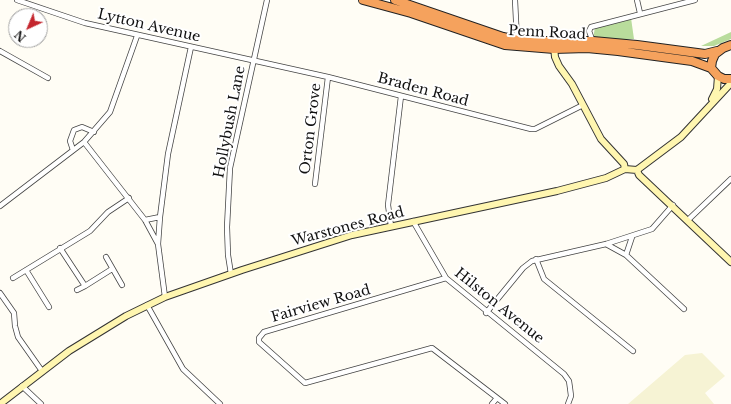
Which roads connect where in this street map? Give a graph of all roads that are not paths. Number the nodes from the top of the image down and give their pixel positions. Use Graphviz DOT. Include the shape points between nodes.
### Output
graph roads {
  1 [pos="17,0"];
  2 [pos="267,0"];
  3 [pos="363,0"];
  4 [pos="395,0"];
  5 [pos="515,0"];
  6 [pos="637,0"];
  7 [pos="695,0"];
  8 [pos="640,13"];
  9 [pos="137,36"];
  10 [pos="517,40"];
  11 [pos="554,45"];
  12 [pos="594,45"];
  13 [pos="731,45"];
  14 [pos="191,47"];
  15 [pos="0,51"];
  16 [pos="717,51"];
  17 [pos="254,61"];
  18 [pos="711,68"];
  19 [pos="328,76"];
  20 [pos="718,76"];
  21 [pos="48,78"];
  22 [pos="731,79"];
  23 [pos="731,83"];
  24 [pos="401,96"];
  25 [pos="583,105"];
  26 [pos="709,106"];
  27 [pos="94,132"];
  28 [pos="84,142"];
  29 [pos="73,150"];
  30 [pos="625,169"];
  31 [pos="637,170"];
  32 [pos="731,179"];
  33 [pos="315,184"];
  34 [pos="129,198"];
  35 [pos="673,205"];
  36 [pos="0,206"];
  37 [pos="160,217"];
  38 [pos="145,220"];
  39 [pos="688,220"];
  40 [pos="412,221"];
  41 [pos="391,226"];
  42 [pos="632,237"];
  43 [pos="158,244"];
  44 [pos="606,244"];
  45 [pos="60,248"];
  46 [pos="626,255"];
  47 [pos="106,257"];
  48 [pos="536,259"];
  49 [pos="731,262"];
  50 [pos="112,269"];
  51 [pos="26,270"];
  52 [pos="231,274"];
  53 [pos="13,278"];
  54 [pos="446,278"];
  55 [pos="122,285"];
  56 [pos="85,286"];
  57 [pos="77,290"];
  58 [pos="0,293"];
  59 [pos="165,297"];
  60 [pos="147,305"];
  61 [pos="49,307"];
  62 [pos="684,309"];
  63 [pos="486,313"];
  64 [pos="633,351"];
  65 [pos="42,371"];
  66 [pos="22,386"];
  67 [pos="497,398"];
  68 [pos="0,404"];
  69 [pos="41,404"];
  70 [pos="220,404"];
  71 [pos="492,404"];
  72 [pos="505,404"];
  73 [pos="568,404"];
  1 -- 9 [label="street, Lytton Avenue" via="85,23"];
  2 -- 17 [label="street, Hollybush Lane"];
  3 -- 11 [label="highway, Penn Road" via="405,11 505,45"];
  4 -- 10 [label="highway, Penn Road"];
  5 -- 10 [label="street"];
  6 -- 8 [label="street"];
  7 -- 8 [label="street"];
  8 -- 12 [label="street" via="591,27 589,31"];
  9 -- 14 [label="street, Lytton Avenue"];
  9 -- 27 [label="street" via="110,112"];
  10 -- 11 [label="highway, Penn Road"];
  11 -- 12 [label="highway, Penn Road"];
  11 -- 25 [label="street" via="557,62"];
  12 -- 16 [label="highway, Penn Road" via="637,45 700,54"];
  12 -- 18 [label="highway, Penn Road" via="701,63"];
  13 -- 16 [label="highway, Penn Road"];
  14 -- 17 [label="street, Lytton Avenue"];
  14 -- 37 [label="street" via="168,154"];
  15 -- 21 [label="street"];
  16 -- 18 [label="highway"];
  17 -- 19 [label="street, Braden Road"];
  17 -- 52 [label="street, Hollybush Lane" via="230,168 227,227"];
  18 -- 20 [label="highway"];
  19 -- 24 [label="street, Braden Road"];
  19 -- 33 [label="street, Orton Grove"];
  20 -- 22 [label="highway"];
  20 -- 26 [label="street" via="718,89"];
  23 -- 26 [label="street"];
  24 -- 25 [label="street, Braden Road" via="531,129"];
  24 -- 41 [label="street" via="388,205"];
  25 -- 30 [label="street" via="601,139 624,164"];
  26 -- 31 [label="street" via="677,140"];
  27 -- 28 [label="street"];
  27 -- 29 [label="street" via="82,127 74,130 70,141"];
  28 -- 29 [label="street"];
  28 -- 34 [label="street"];
  29 -- 36 [label="street"];
  30 -- 31 [label="street"];
  30 -- 40 [label="street, Warstones Road" via="619,174 557,191"];
  31 -- 35 [label="street" via="639,175"];
  32 -- 39 [label="street"];
  34 -- 38 [label="street"];
  34 -- 45 [label="street" via="108,212 90,231"];
  35 -- 39 [label="street"];
  35 -- 42 [label="street" via="652,229"];
  37 -- 38 [label="street"];
  37 -- 43 [label="street"];
  38 -- 43 [label="street"];
  39 -- 49 [label="street"];
  40 -- 41 [label="street, Warstones Road"];
  40 -- 54 [label="street, Hilston Avenue"];
  41 -- 52 [label="street, Warstones Road" via="318,245"];
  42 -- 44 [label="street"];
  42 -- 46 [label="street"];
  43 -- 59 [label="street"];
  44 -- 46 [label="street"];
  44 -- 48 [label="street"];
  45 -- 51 [label="street"];
  45 -- 56 [label="street"];
  46 -- 62 [label="street"];
  47 -- 50 [label="street"];
  48 -- 63 [label="street" via="523,268"];
  48 -- 64 [label="street" via="544,279"];
  50 -- 55 [label="street"];
  50 -- 56 [label="street"];
  51 -- 53 [label="street"];
  51 -- 61 [label="street"];
  52 -- 59 [label="street, Warstones Road"];
  54 -- 63 [label="street, Hilston Avenue"];
  54 -- 67 [label="street, Fairview Road" via="264,332 259,342 305,383 429,348 435,349"];
  56 -- 57 [label="street"];
  58 -- 65 [label="street" via="14,313 14,326 18,337"];
  59 -- 60 [label="street, Warstones Road"];
  60 -- 65 [label="street, Warstones Road"];
  60 -- 70 [label="street" via="183,369"];
  63 -- 73 [label="street, Hilston Avenue" via="564,374 570,388"];
  65 -- 66 [label="street, Warstones Road"];
  66 -- 68 [label="street, Warstones Road"];
  66 -- 69 [label="street"];
  67 -- 71 [label="street"];
  67 -- 72 [label="street"];
}
